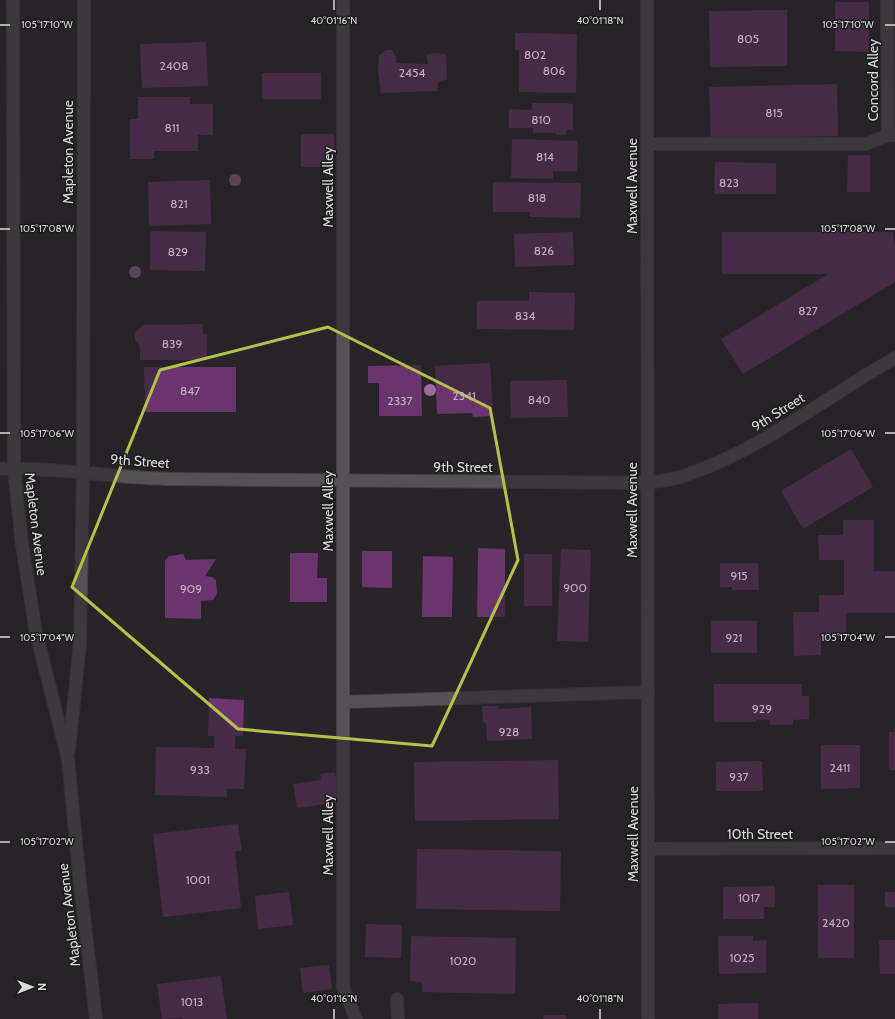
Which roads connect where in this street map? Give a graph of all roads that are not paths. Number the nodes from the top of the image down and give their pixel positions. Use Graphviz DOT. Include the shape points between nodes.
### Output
graph roads {
  1 [pos="13,0"];
  2 [pos="84,0"];
  3 [pos="343,0"];
  4 [pos="647,0"];
  5 [pos="888,0"];
  6 [pos="892,135"];
  7 [pos="647,144"];
  8 [pos="895,358"];
  9 [pos="0,469"];
  10 [pos="14,469"];
  11 [pos="83,472"];
  12 [pos="343,482"];
  13 [pos="647,483"];
  14 [pos="648,692"];
  15 [pos="343,702"];
  16 [pos="68,759"];
  17 [pos="895,848"];
  18 [pos="648,849"];
  19 [pos="397,1000"];
  20 [pos="96,1019"];
  21 [pos="356,1019"];
  22 [pos="398,1019"];
  23 [pos="648,1019"];
  1 -- 10 [label="street, Mapleton Avenue"];
  2 -- 11 [label="street, Mapleton Avenue"];
  3 -- 12 [label="street, Maxwell Alley"];
  4 -- 7 [label="street, Maxwell Avenue"];
  5 -- 6 [label="street, Concord Alley"];
  6 -- 7 [label="street" via="866,144"];
  7 -- 13 [label="street, Maxwell Avenue"];
  8 -- 13 [label="street, 9th Street" via="749,448 710,467 684,476"];
  9 -- 10 [label="street, 9th Street"];
  10 -- 11 [label="street, 9th Street"];
  10 -- 16 [label="street, Mapleton Avenue" via="22,545 36,633"];
  11 -- 12 [label="street, 9th Street" via="159,478"];
  11 -- 16 [label="street, Mapleton Avenue" via="80,643"];
  12 -- 13 [label="street, 9th Street"];
  12 -- 15 [label="street, Maxwell Alley"];
  13 -- 14 [label="street, Maxwell Avenue"];
  14 -- 15 [label="street"];
  14 -- 18 [label="street, Maxwell Avenue"];
  15 -- 21 [label="street, Maxwell Alley" via="343,987"];
  16 -- 20 [label="street, Mapleton Avenue"];
  17 -- 18 [label="street, 10th Street"];
  18 -- 23 [label="street, Maxwell Avenue"];
  19 -- 22 [label="street"];
}
